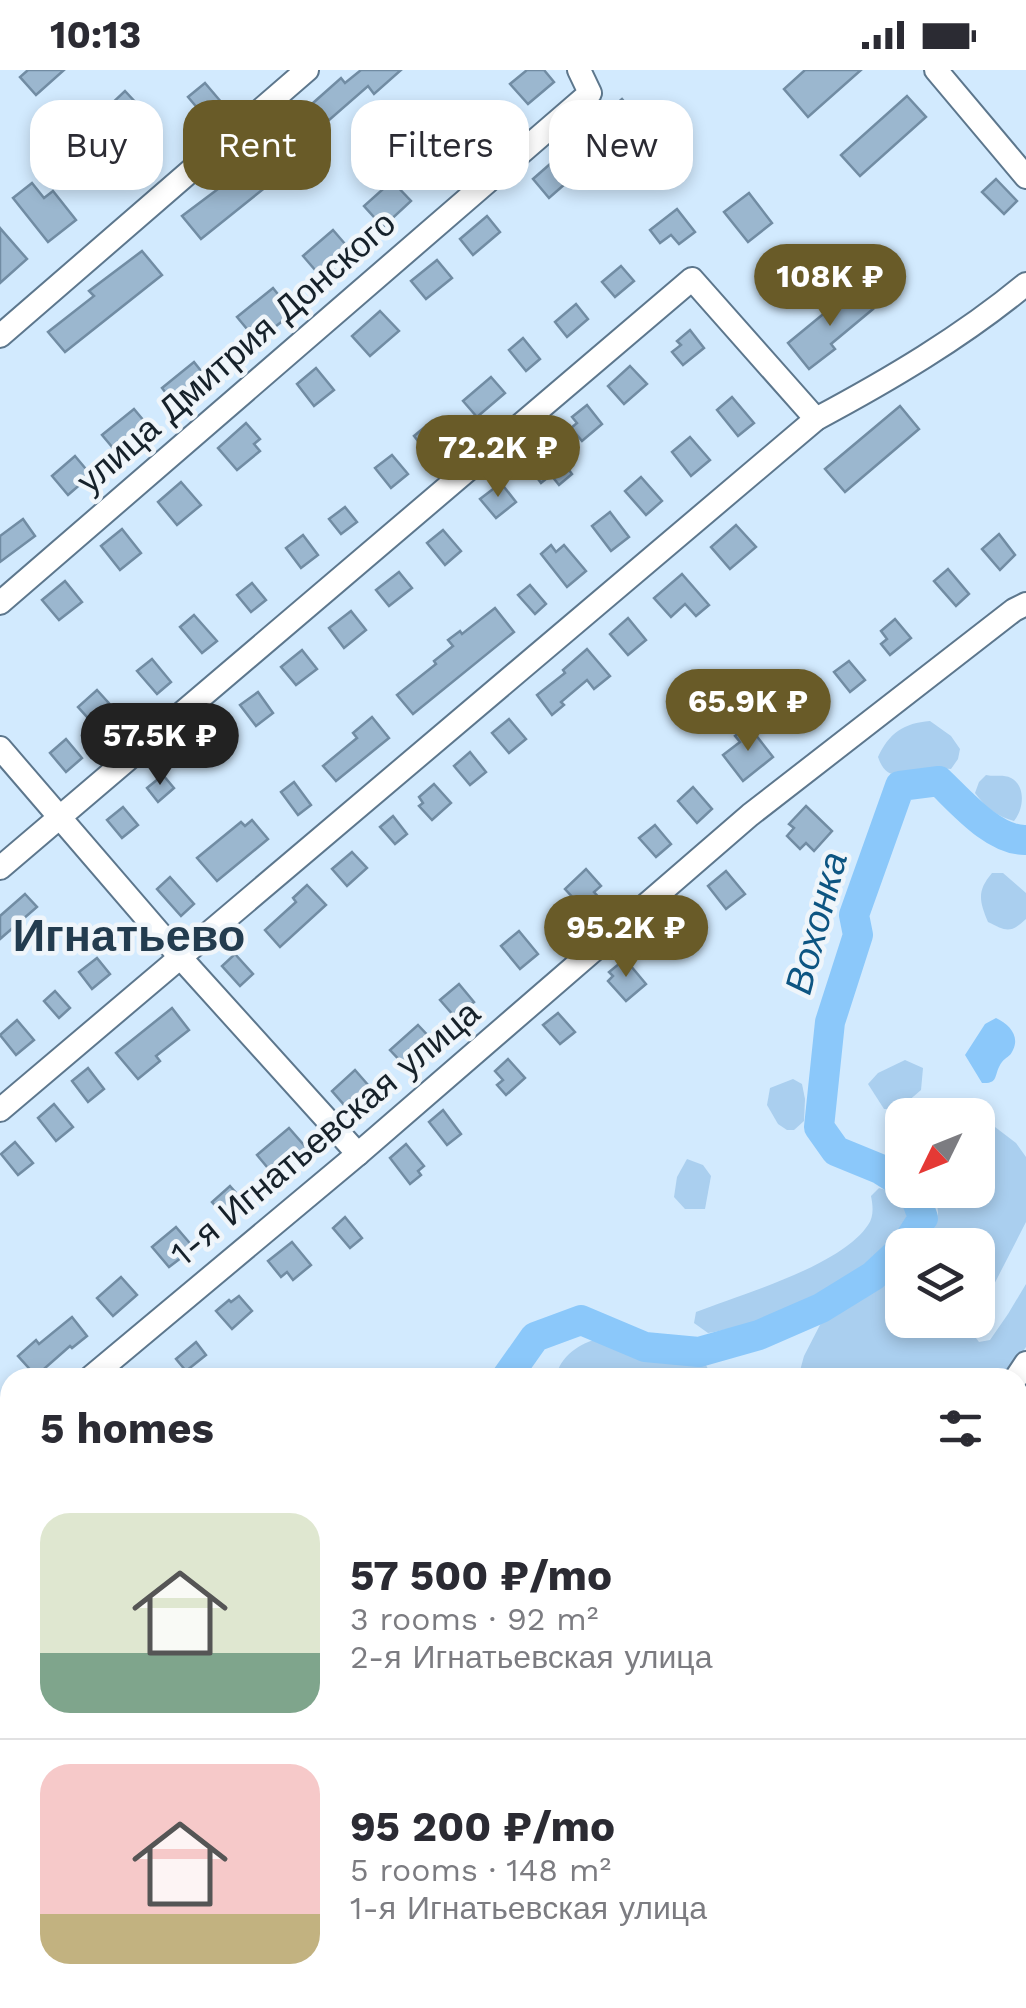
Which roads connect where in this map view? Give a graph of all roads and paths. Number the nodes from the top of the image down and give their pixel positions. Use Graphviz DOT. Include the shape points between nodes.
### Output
graph roads {
  1 [pos="307,70"];
  2 [pos="578,70"];
  3 [pos="936,70"];
  4 [pos="1026,177"];
  5 [pos="1026,284"];
  6 [pos="0,336"];
  7 [pos="816,419"];
  8 [pos="0,603"];
  9 [pos="1026,604"];
  10 [pos="0,748"];
  11 [pos="60,817"];
  12 [pos="0,868"];
  13 [pos="180,956"];
  14 [pos="0,1110"];
  15 [pos="358,1154"];
  16 [pos="102,1368"];
  1 -- 6 [label="street"];
  2 -- 8 [label="street, улица Дмитрия Донского" via="590,93"];
  3 -- 4 [label="street"];
  5 -- 7 [label="street" via="975,324"];
  7 -- 11 [label="street" via="692,280"];
  7 -- 13 [label="street"];
  9 -- 15 [label="street, 1-я Игнатьевская улица" via="750,815"];
  10 -- 11 [label="street"];
  11 -- 12 [label="street"];
  11 -- 13 [label="street"];
  13 -- 14 [label="street"];
  13 -- 15 [label="street"];
  15 -- 16 [label="street, 1-я Игнатьевская улица"];
}
